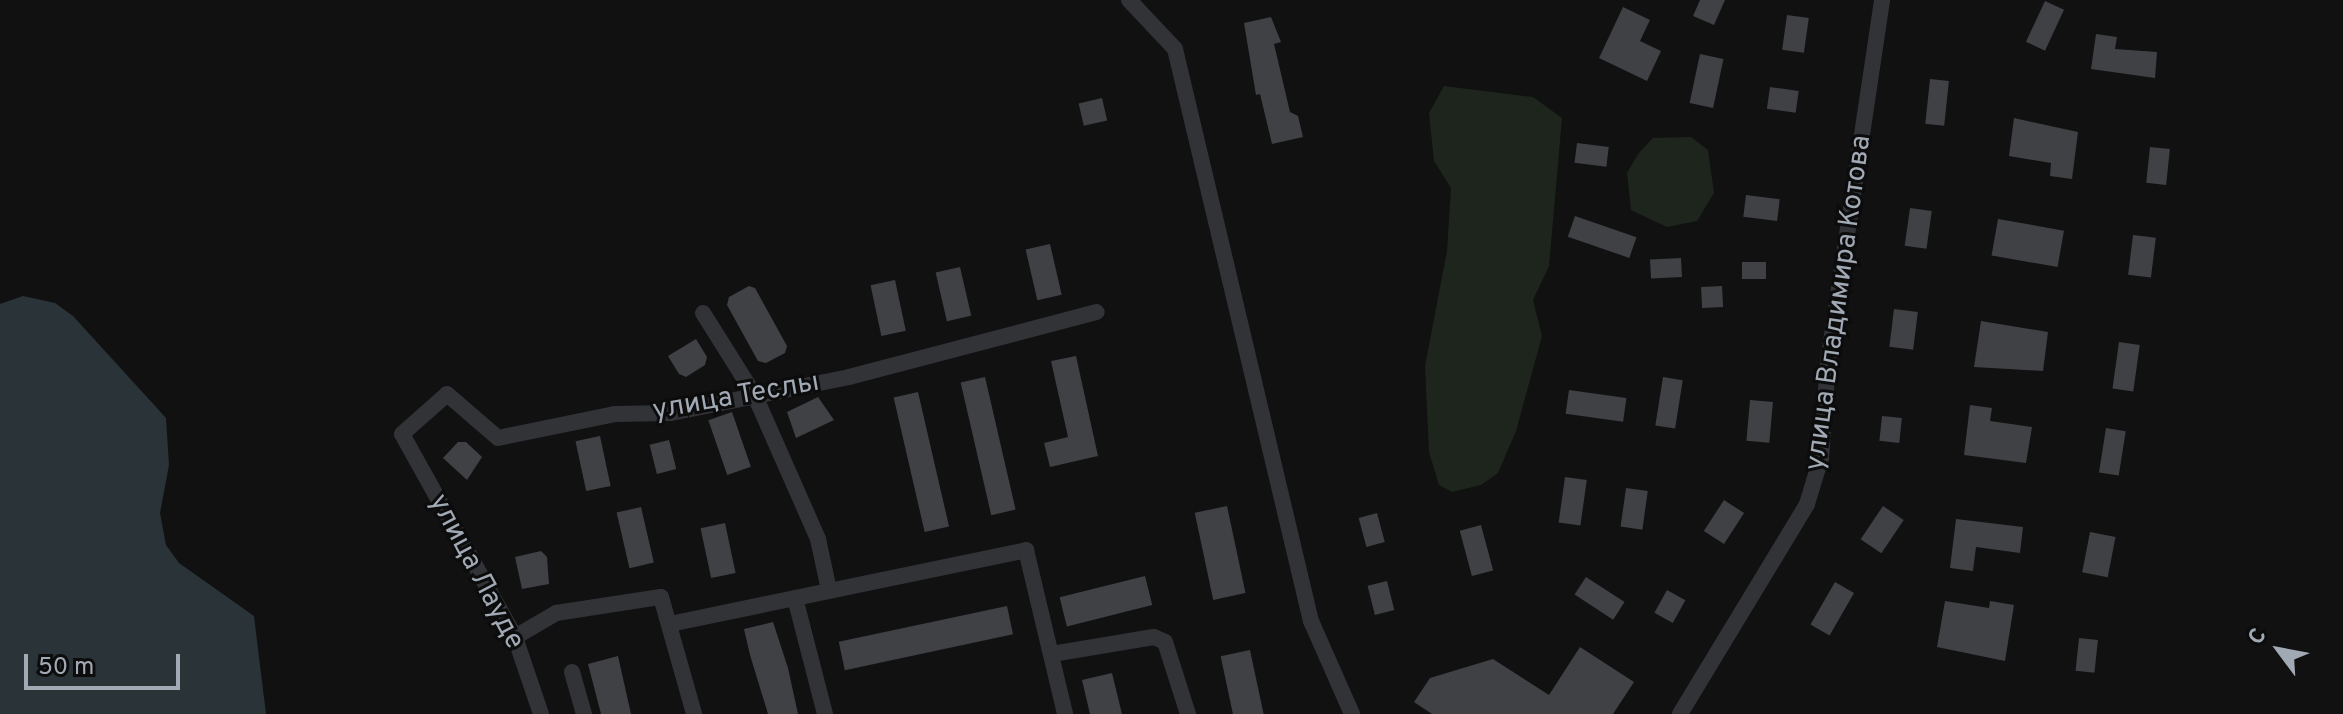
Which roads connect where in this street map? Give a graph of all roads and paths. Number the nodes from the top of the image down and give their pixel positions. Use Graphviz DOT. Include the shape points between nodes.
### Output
graph roads {
  1 [pos="1129,0"];
  2 [pos="1882,0"];
  3 [pos="1097,312"];
  4 [pos="703,313"];
  5 [pos="755,396"];
  6 [pos="402,434"];
  7 [pos="829,590"];
  8 [pos="795,598"];
  9 [pos="670,624"];
  10 [pos="515,637"];
  11 [pos="1052,654"];
  12 [pos="572,672"];
  13 [pos="541,714"];
  14 [pos="584,714"];
  15 [pos="694,714"];
  16 [pos="825,714"];
  17 [pos="1065,714"];
  18 [pos="1188,714"];
  19 [pos="1352,714"];
  20 [pos="1680,714"];
  1 -- 19 [label="street" via="1175,49 1311,621"];
  2 -- 20 [label="street, улица Владимира Котова" via="1828,362 1821,458 1807,504"];
  3 -- 5 [label="street, улица Теслы"];
  4 -- 5 [label="street"];
  5 -- 6 [label="street, улица Теслы" via="671,413 615,414 498,438 447,394"];
  5 -- 7 [label="street" via="818,539"];
  6 -- 10 [label="street, улица Лауде"];
  7 -- 8 [label="street"];
  7 -- 11 [label="street" via="1026,550"];
  8 -- 9 [label="street"];
  8 -- 16 [label="street"];
  9 -- 10 [label="street" via="661,597 556,613"];
  9 -- 15 [label="street"];
  10 -- 13 [label="street, улица Лауде"];
  11 -- 17 [label="street"];
  11 -- 18 [label="street" via="1154,637 1165,642"];
  12 -- 14 [label="street"];
}
